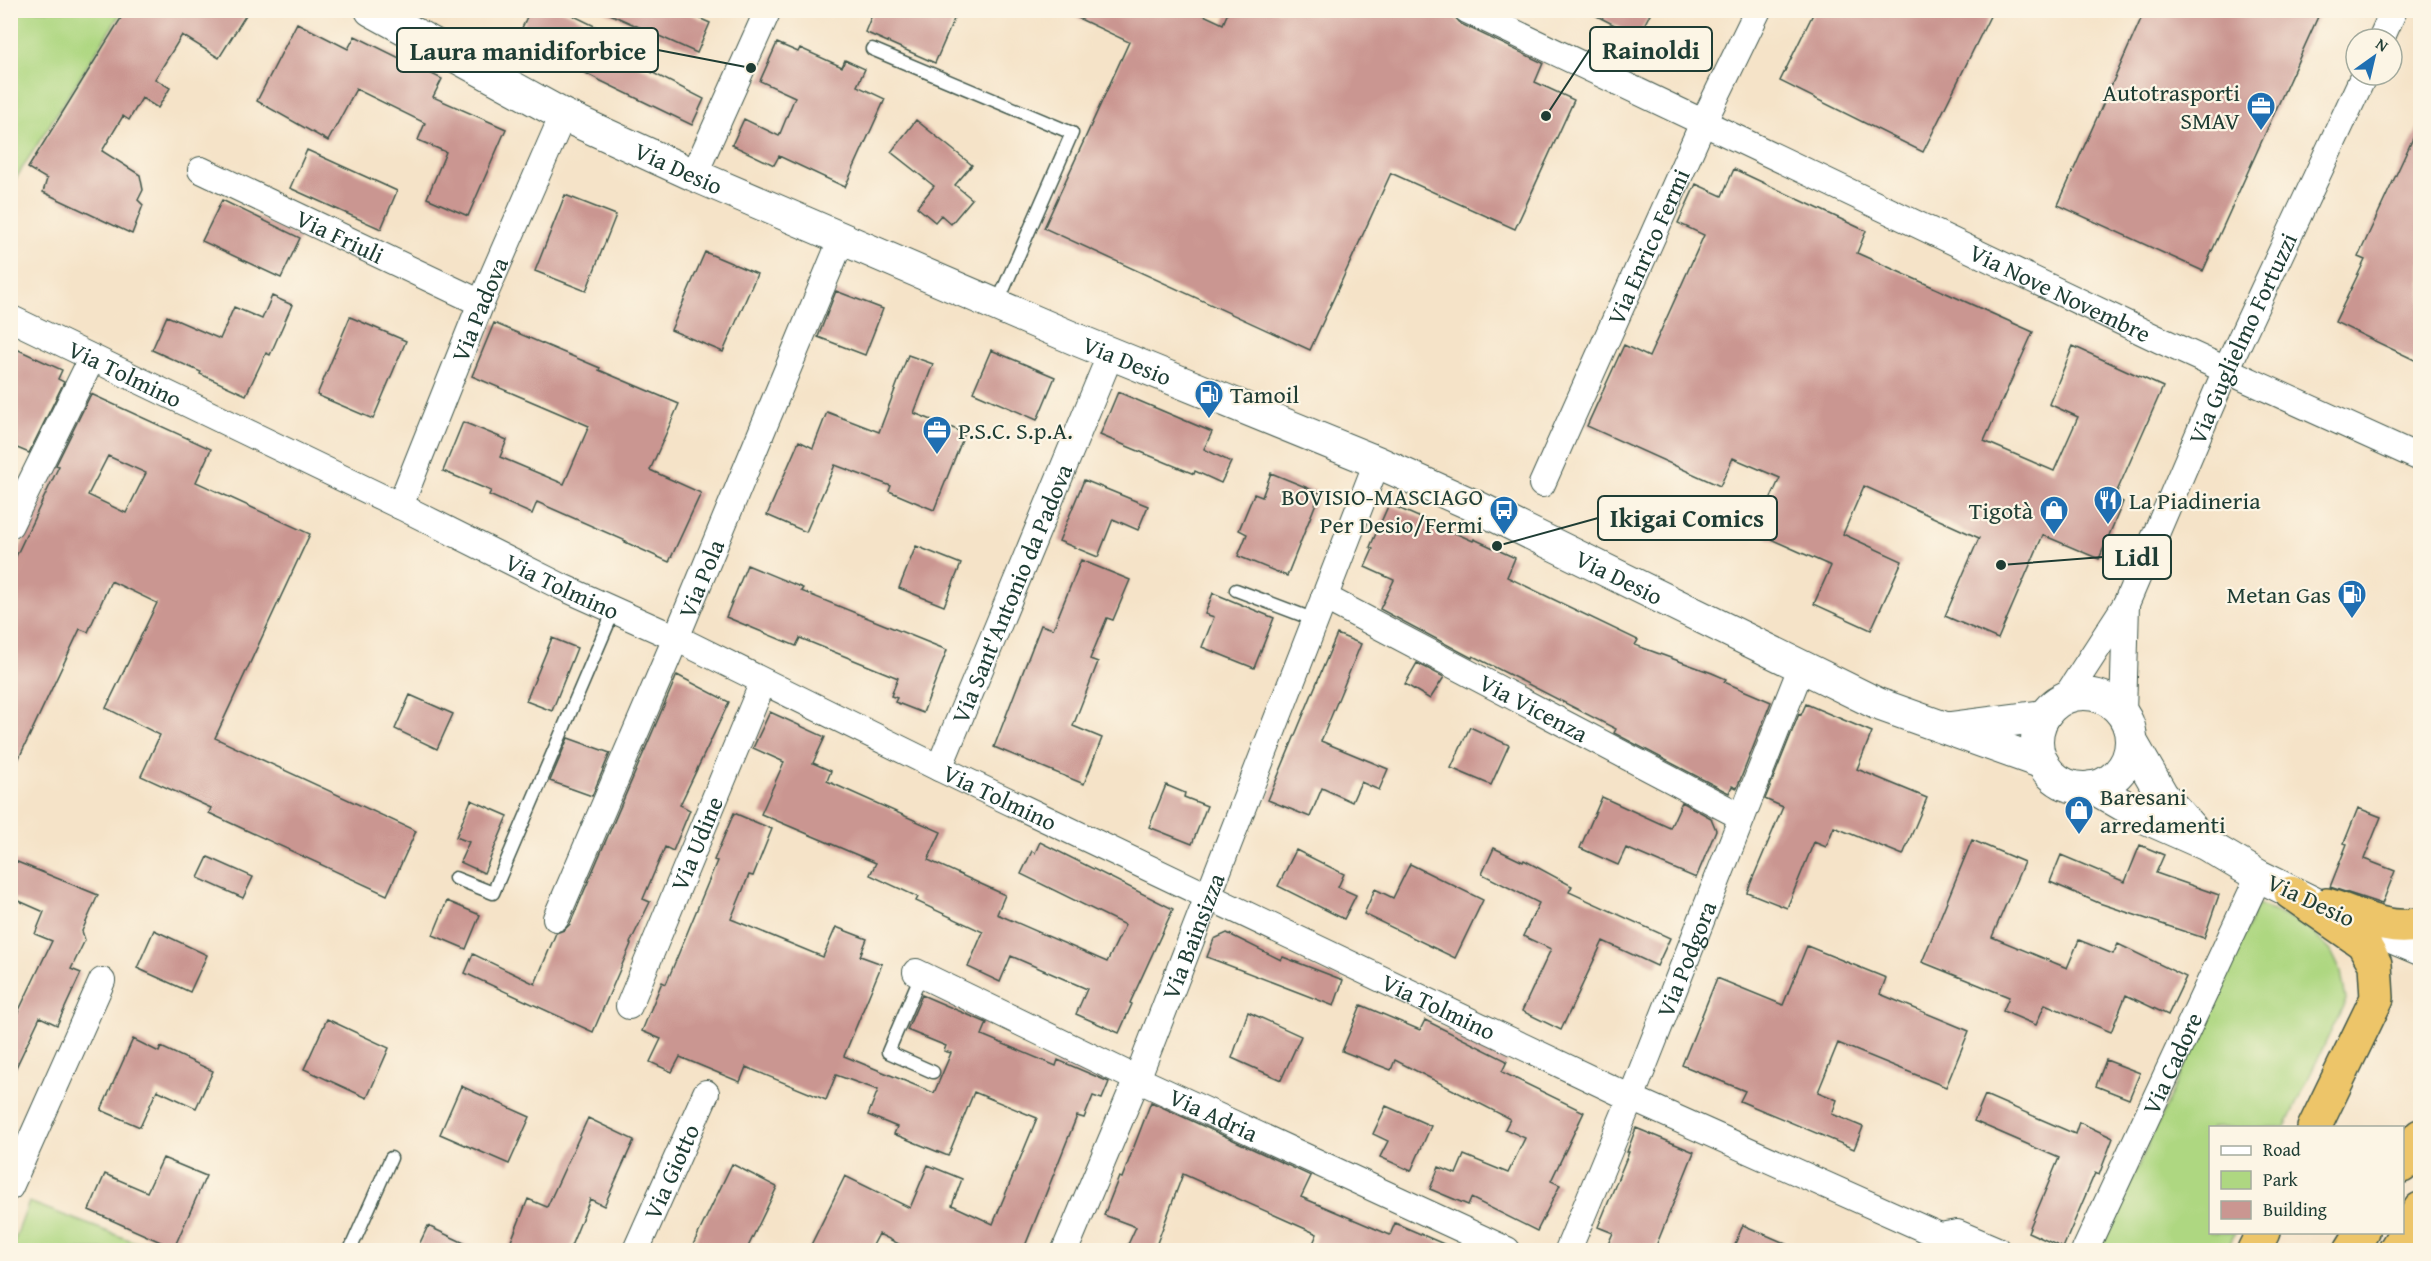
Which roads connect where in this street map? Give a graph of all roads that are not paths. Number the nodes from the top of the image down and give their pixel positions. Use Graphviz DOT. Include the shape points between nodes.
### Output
graph roads {
  1 [pos="371,10"];
  2 [pos="768,10"];
  3 [pos="1467,10"];
  4 [pos="1758,10"];
  5 [pos="2394,10"];
  6 [pos="2386,27"];
  7 [pos="872,49"];
  8 [pos="2358,87"];
  9 [pos="563,115"];
  10 [pos="1703,123"];
  11 [pos="201,170"];
  12 [pos="694,175"];
  13 [pos="842,238"];
  14 [pos="481,303"];
  15 [pos="997,305"];
  16 [pos="10,318"];
  17 [pos="1111,353"];
  18 [pos="92,358"];
  19 [pos="2226,370"];
  20 [pos="2421,458"];
  21 [pos="1377,462"];
  22 [pos="1542,484"];
  23 [pos="400,506"];
  24 [pos="10,525"];
  25 [pos="1236,590"];
  26 [pos="1324,597"];
  27 [pos="2126,603"];
  28 [pos="614,610"];
  29 [pos="1315,621"];
  30 [pos="676,638"];
  31 [pos="1801,668"];
  32 [pos="763,682"];
  33 [pos="2055,707"];
  34 [pos="1944,728"];
  35 [pos="2127,728"];
  36 [pos="2043,763"];
  37 [pos="939,768"];
  38 [pos="2092,787"];
  39 [pos="1742,817"];
  40 [pos="2205,844"];
  41 [pos="2259,876"];
  42 [pos="455,878"];
  43 [pos="2294,894"];
  44 [pos="1208,897"];
  45 [pos="556,918"];
  46 [pos="2421,924"];
  47 [pos="2421,949"];
  48 [pos="918,974"];
  49 [pos="102,981"];
  50 [pos="629,1006"];
  51 [pos="933,1072"];
  52 [pos="1137,1079"];
  53 [pos="706,1093"];
  54 [pos="1631,1098"];
  55 [pos="2315,1126"];
  56 [pos="2421,1136"];
  57 [pos="391,1158"];
  58 [pos="2404,1164"];
  59 [pos="10,1187"];
  60 [pos="2421,1209"];
  61 [pos="2262,1234"];
  62 [pos="2361,1234"];
  63 [pos="350,1251"];
  64 [pos="636,1251"];
  65 [pos="1065,1251"];
  66 [pos="1507,1251"];
  67 [pos="1568,1251"];
  68 [pos="1997,1251"];
  69 [pos="2085,1251"];
  70 [pos="2254,1251"];
  71 [pos="2351,1251"];
  72 [pos="2395,1251"];
  1 -- 9 [label="street, Via Desio"];
  2 -- 12 [label="street"];
  3 -- 10 [label="street, Via Nove Novembre"];
  4 -- 10 [label="street, Via Enrico Fermi"];
  5 -- 6 [label="street"];
  7 -- 15 [label="lane" via="1072,133"];
  8 -- 19 [label="street, Via Guglielmo Fortuzzi"];
  9 -- 12 [label="street, Via Desio"];
  9 -- 14 [label="street, Via Padova"];
  10 -- 19 [label="street, Via Nove Novembre"];
  10 -- 22 [label="street, Via Enrico Fermi"];
  11 -- 14 [label="street, Via Friuli"];
  12 -- 13 [label="street, Via Desio"];
  13 -- 15 [label="street, Via Desio"];
  13 -- 30 [label="street, Via Pola"];
  14 -- 23 [label="street, Via Padova"];
  15 -- 17 [label="street, Via Desio"];
  16 -- 18 [label="street, Via Tolmino"];
  17 -- 21 [label="street, Via Desio"];
  17 -- 37 [label="street, Via Sant'Antonio da Padova"];
  18 -- 23 [label="street, Via Tolmino"];
  18 -- 24 [label="street"];
  19 -- 20 [label="street, Via Nove Novembre"];
  19 -- 27 [label="street, Via Guglielmo Fortuzzi"];
  21 -- 26 [label="street, Via Bainsizza"];
  21 -- 31 [label="street, Via Desio" via="1522,527"];
  23 -- 28 [label="street, Via Tolmino"];
  25 -- 29 [label="lane"];
  26 -- 29 [label="street, Via Bainsizza"];
  26 -- 39 [label="street, Via Vicenza"];
  27 -- 33 [label="street, Via Guglielmo Fortuzzi"];
  27 -- 35 [label="street, Via Guglielmo Fortuzzi"];
  28 -- 30 [label="street, Via Tolmino"];
  28 -- 42 [label="lane" via="493,893"];
  29 -- 44 [label="street, Via Bainsizza"];
  30 -- 32 [label="street, Via Tolmino"];
  30 -- 45 [label="street, Via Pola"];
  31 -- 34 [label="street, Via Desio" via="1878,705"];
  31 -- 39 [label="street, Via Podgora"];
  32 -- 37 [label="street, Via Tolmino"];
  32 -- 50 [label="street, Via Udine"];
  33 -- 34 [label="street, Via Desio"];
  33 -- 35 [label="street" via="2080,694 2097,695 2112,702"];
  33 -- 36 [label="street" via="2038,731"];
  34 -- 36 [label="street, Via Desio"];
  35 -- 38 [label="street" via="2128,757 2121,771"];
  35 -- 40 [label="street, Via Desio" via="2162,795"];
  36 -- 38 [label="street" via="2064,783"];
  37 -- 44 [label="street, Via Tolmino"];
  38 -- 40 [label="street, Via Desio" via="2144,817"];
  39 -- 54 [label="street, Via Podgora"];
  40 -- 41 [label="street, Via Desio"];
  41 -- 43 [label="street, Via Desio"];
  41 -- 69 [label="street, Via Cadore"];
  43 -- 46 [label="highway" via="2388,926"];
  43 -- 47 [label="street, Via Desio"];
  43 -- 55 [label="highway" via="2363,944 2375,964 2377,998"];
  44 -- 52 [label="street, Via Bainsizza"];
  44 -- 54 [label="street, Via Tolmino"];
  48 -- 51 [label="lane, Via Adria" via="888,1052"];
  48 -- 52 [label="street, Via Adria"];
  49 -- 59 [label="street"];
  52 -- 65 [label="street, Via Bainsizza"];
  52 -- 66 [label="street, Via Adria"];
  53 -- 64 [label="street, Via Giotto"];
  54 -- 67 [label="street, Via Podgora"];
  54 -- 68 [label="street, Via Tolmino" via="1940,1236 1957,1233"];
  56 -- 58 [label="highway"];
  57 -- 63 [label="lane"];
  60 -- 72 [label="highway"];
  61 -- 70 [label="highway"];
  62 -- 71 [label="highway"];
}
